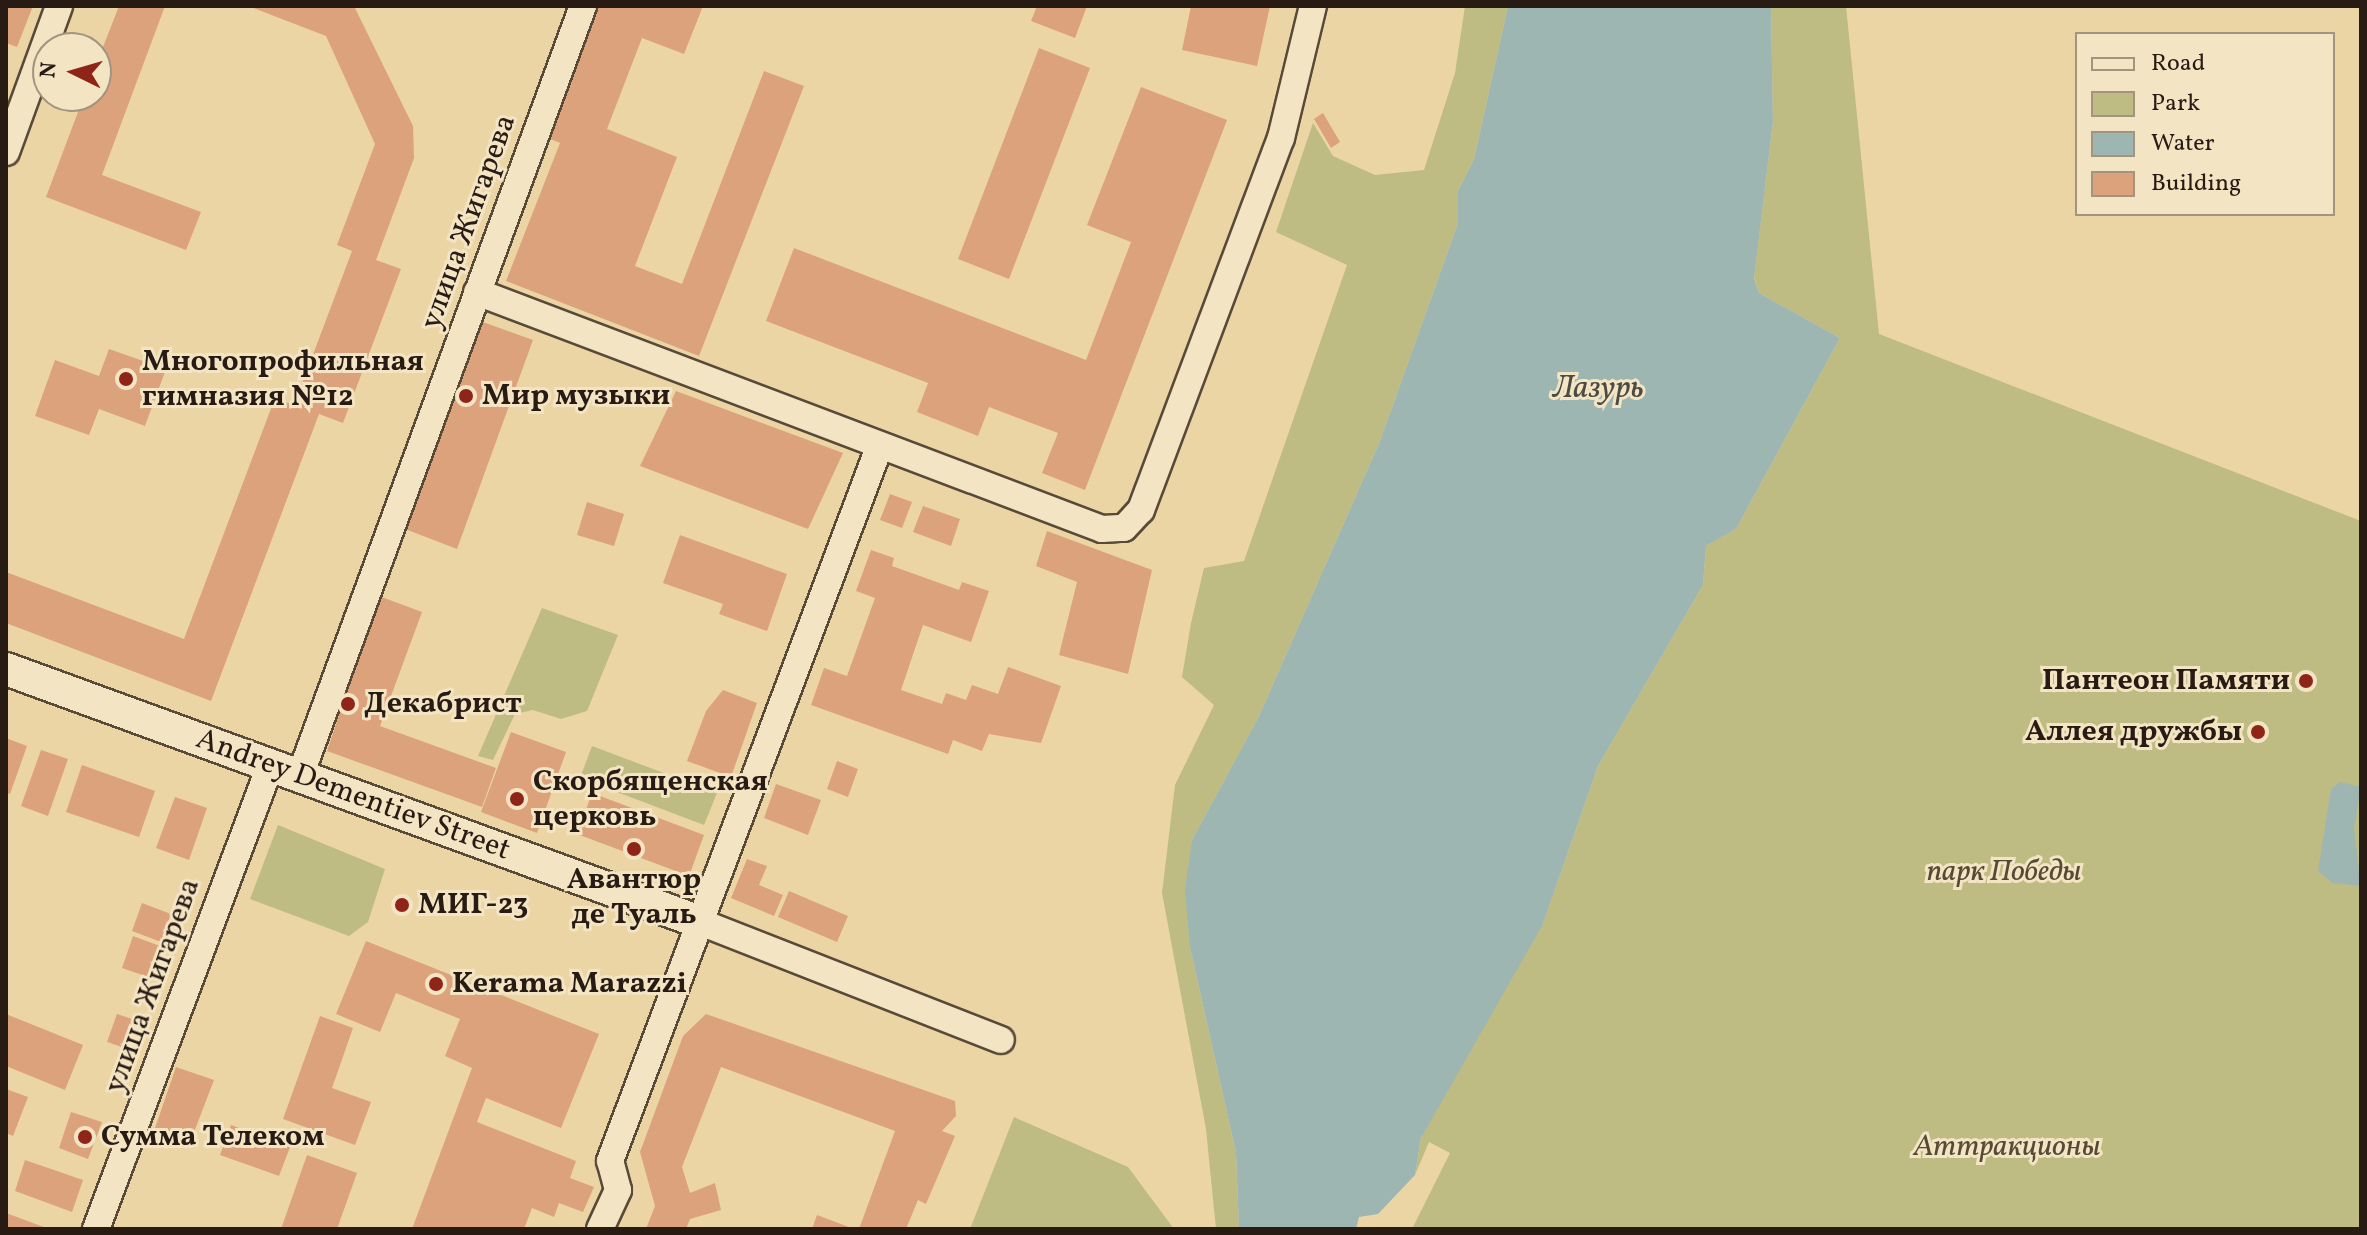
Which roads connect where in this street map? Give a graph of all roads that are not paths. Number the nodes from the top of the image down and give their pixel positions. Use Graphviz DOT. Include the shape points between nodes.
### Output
graph roads {
  1 [pos="59,6"];
  2 [pos="583,6"];
  3 [pos="1313,6"];
  4 [pos="6,152"];
  5 [pos="477,292"];
  6 [pos="880,445"];
  7 [pos="6,669"];
  8 [pos="285,770"];
  9 [pos="700,922"];
  10 [pos="1001,1040"];
  11 [pos="96,1229"];
  12 [pos="600,1229"];
  1 -- 4 [label="street"];
  2 -- 5 [label="street, улица Жигарева"];
  3 -- 6 [label="street" via="1281,138 1134,521 1102,529"];
  5 -- 6 [label="street"];
  5 -- 8 [label="street, улица Жигарева"];
  6 -- 9 [label="street"];
  7 -- 8 [label="street, Andrey Dementiev Street"];
  8 -- 9 [label="street, Andrey Dementiev Street"];
  8 -- 11 [label="street, улица Жигарева"];
  9 -- 10 [label="street"];
  9 -- 12 [label="street" via="610,1161 618,1190"];
}
